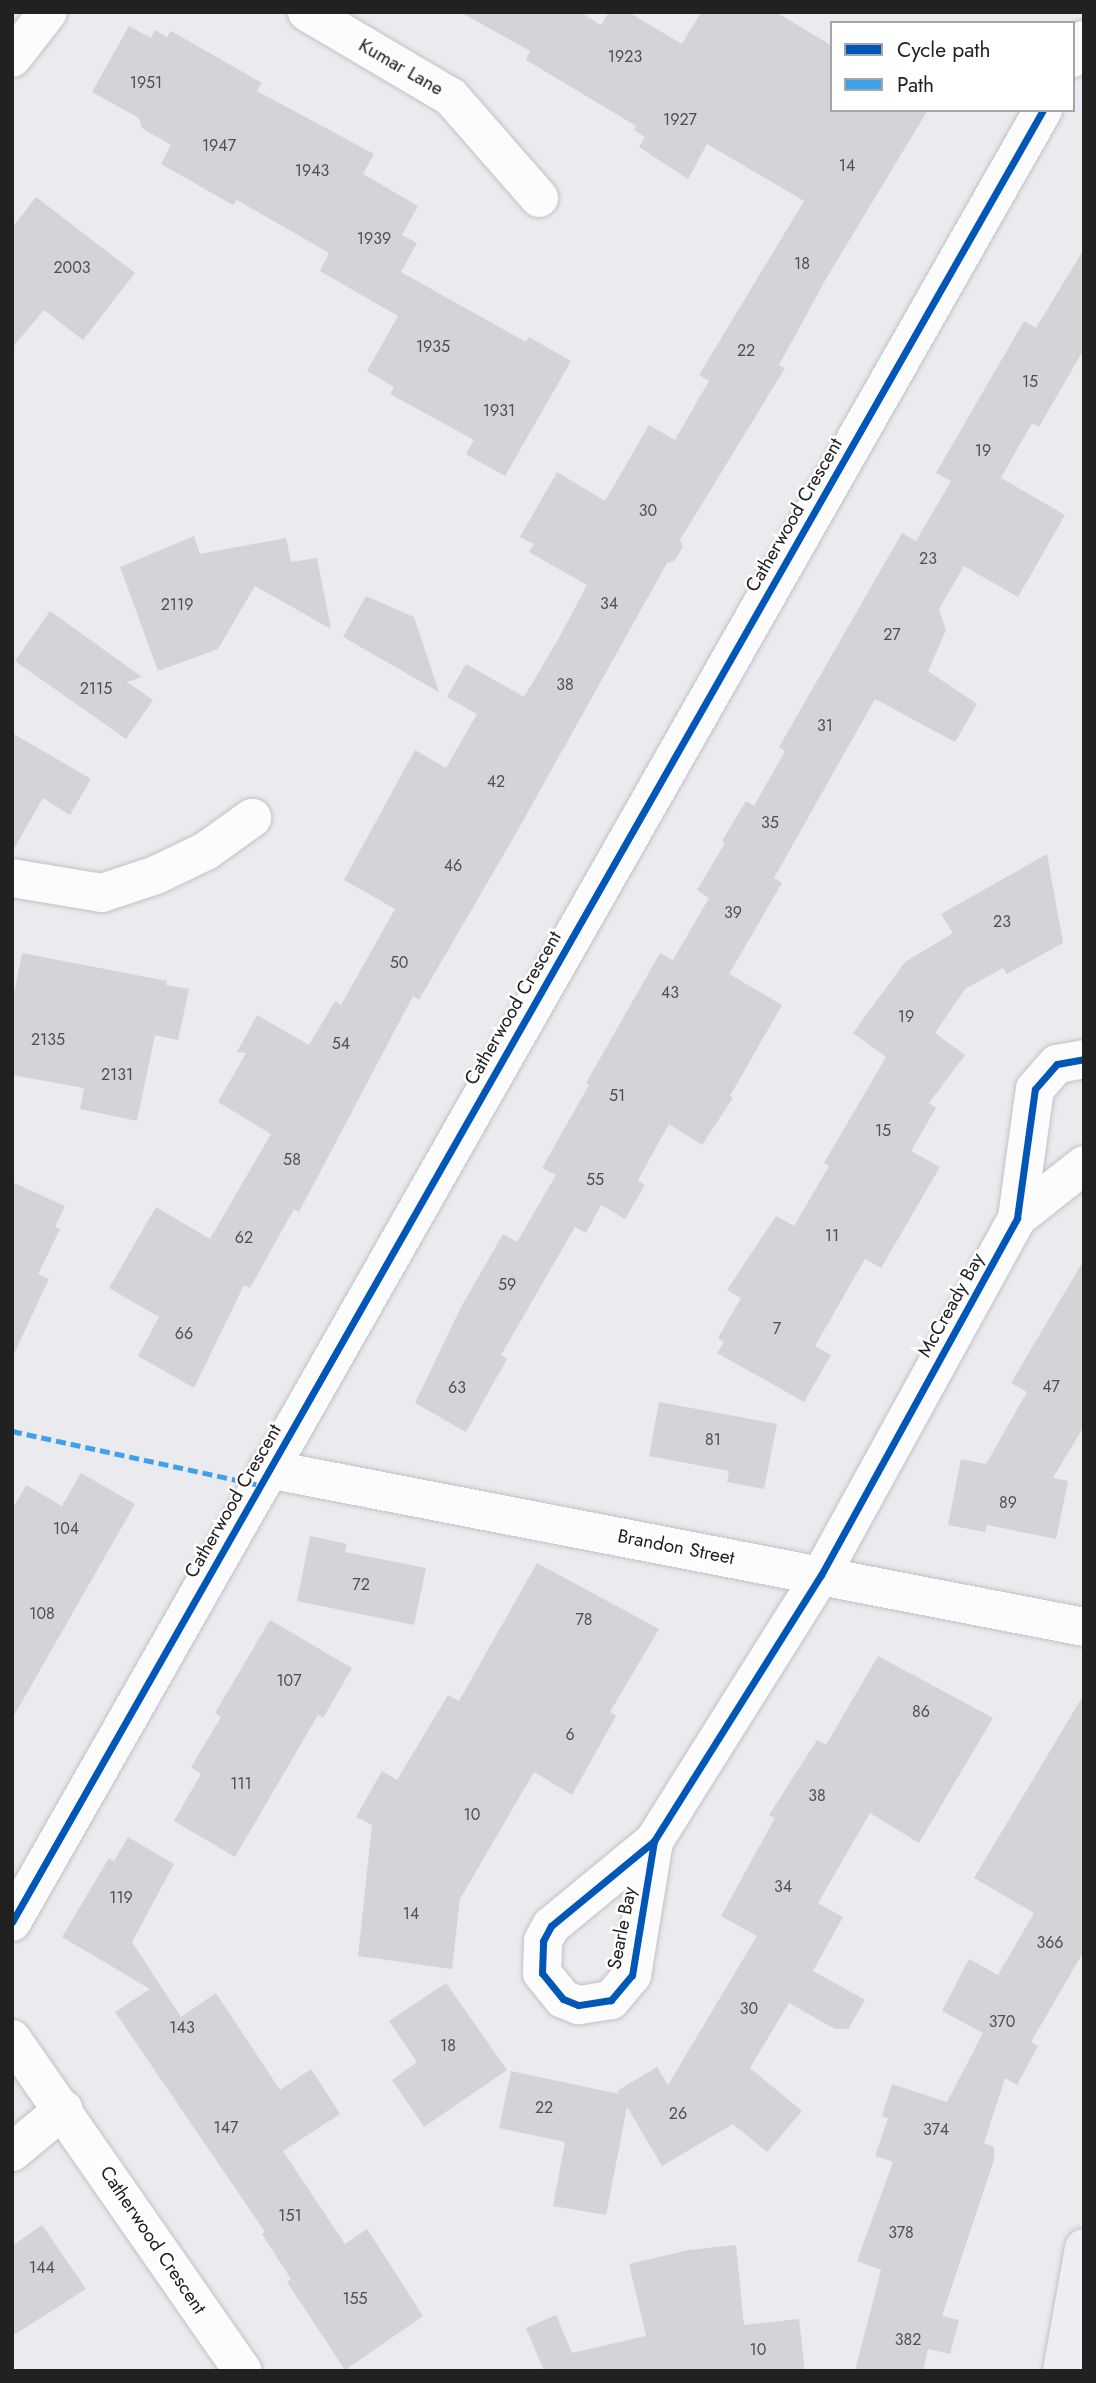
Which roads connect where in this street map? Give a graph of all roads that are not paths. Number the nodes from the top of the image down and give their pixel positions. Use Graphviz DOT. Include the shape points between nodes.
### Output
graph roads {
  1 [pos="48,12"];
  2 [pos="307,12"];
  3 [pos="12,58"];
  4 [pos="1043,112"];
  5 [pos="539,198"];
  6 [pos="252,818"];
  7 [pos="12,878"];
  8 [pos="1084,1059"];
  9 [pos="1084,1165"];
  10 [pos="1017,1218"];
  11 [pos="268,1469"];
  12 [pos="821,1575"];
  13 [pos="1084,1627"];
  14 [pos="654,1840"];
  15 [pos="12,1922"];
  16 [pos="12,2039"];
  17 [pos="64,2109"];
  18 [pos="12,2152"];
  19 [pos="1084,2248"];
  20 [pos="243,2371"];
  21 [pos="1062,2371"];
  1 -- 3 [label="street"];
  2 -- 5 [label="street, Kumar Lane" via="451,97"];
  4 -- 11 [label="street, Catherwood Crescent"];
  6 -- 7 [label="street" via="206,851 156,875 102,893"];
  8 -- 10 [label="street, McCready Bay" via="1057,1064 1035,1089"];
  9 -- 10 [label="street, McCready Bay"];
  10 -- 12 [label="street, McCready Bay"];
  11 -- 12 [label="street, Brandon Street"];
  11 -- 15 [label="street, Catherwood Crescent"];
  12 -- 13 [label="street, Brandon Street"];
  12 -- 14 [label="street"];
  16 -- 17 [label="street, Catherwood Crescent"];
  17 -- 18 [label="street"];
  17 -- 20 [label="street, Catherwood Crescent"];
  19 -- 21 [label="street" via="1075,2276"];
}
